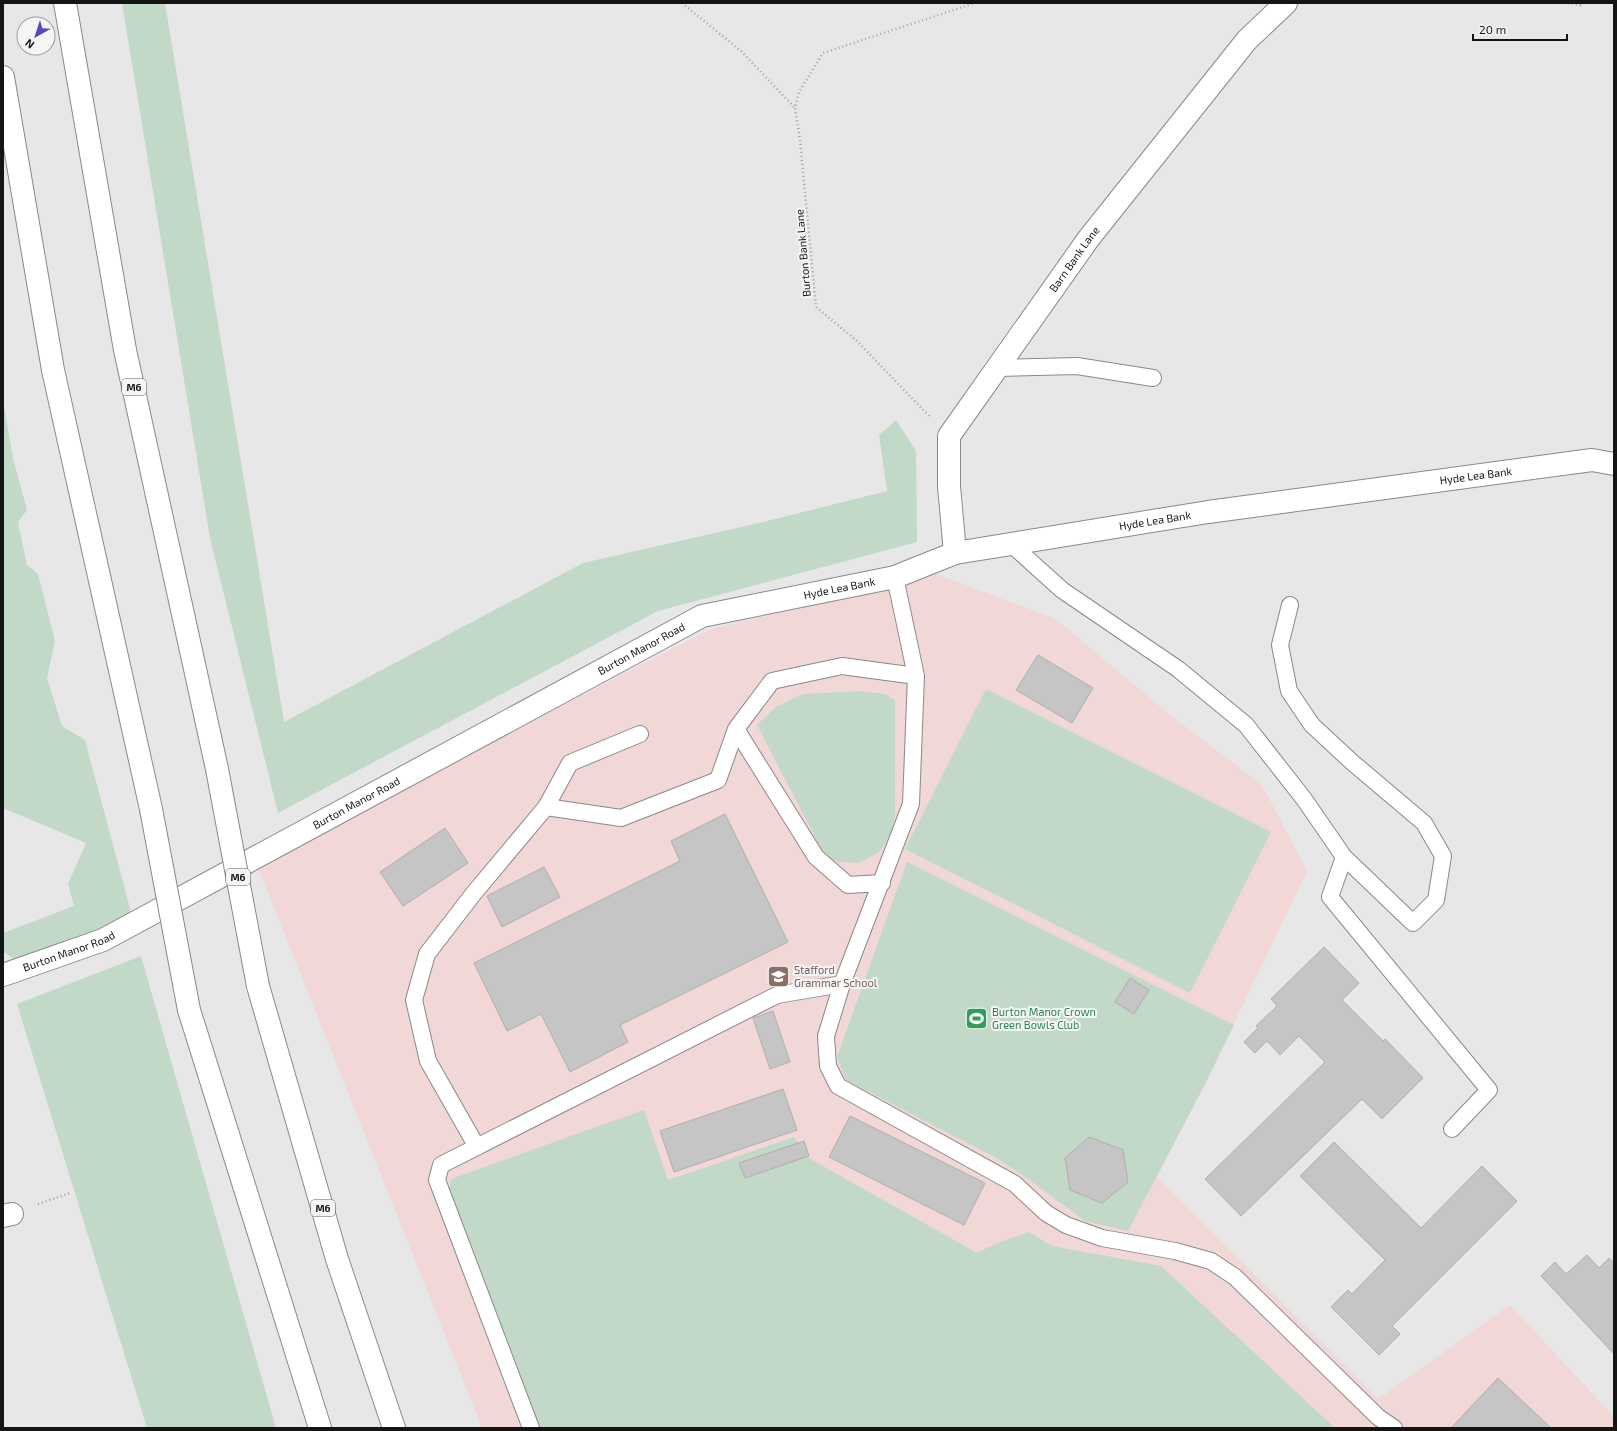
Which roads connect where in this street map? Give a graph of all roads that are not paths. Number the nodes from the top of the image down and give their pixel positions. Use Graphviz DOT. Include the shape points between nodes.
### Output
graph roads {
  1 [pos="65,3"];
  2 [pos="1286,3"];
  3 [pos="3,77"];
  4 [pos="997,368"];
  5 [pos="1153,378"];
  6 [pos="1614,464"];
  7 [pos="1011,544"];
  8 [pos="955,553"];
  9 [pos="895,577"];
  10 [pos="1290,605"];
  11 [pos="702,616"];
  12 [pos="916,676"];
  13 [pos="736,729"];
  14 [pos="640,734"];
  15 [pos="546,807"];
  16 [pos="1344,857"];
  17 [pos="882,883"];
  18 [pos="3,975"];
  19 [pos="842,984"];
  20 [pos="1452,1129"];
  21 [pos="477,1147"];
  22 [pos="320,1428"];
  23 [pos="394,1428"];
  24 [pos="531,1428"];
  25 [pos="1394,1428"];
  1 -- 23 [label="main road, M6, bridge" via="125,350 217,769 258,986 337,1259"];
  2 -- 4 [label="main road, Barn Bank Lane" via="1247,40 1089,238"];
  3 -- 22 [label="main road, bridge" via="53,370 151,809 189,1010"];
  4 -- 5 [label="lane" via="1078,366"];
  4 -- 8 [label="main road, Barn Bank Lane" via="949,436 949,486"];
  6 -- 7 [label="main road, Hyde Lea Bank" via="1592,460 1208,512"];
  7 -- 8 [label="main road, Hyde Lea Bank"];
  7 -- 16 [label="lane" via="1062,590 1178,669 1246,725 1304,799"];
  8 -- 9 [label="main road, Hyde Lea Bank"];
  9 -- 11 [label="main road, Hyde Lea Bank"];
  9 -- 12 [label="lane"];
  10 -- 16 [label="lane" via="1280,645 1289,691 1312,725 1353,764 1424,824 1443,856 1436,900 1413,923"];
  11 -- 18 [label="main road, Burton Manor Road" via="103,940"];
  12 -- 13 [label="lane" via="842,666 772,681"];
  12 -- 17 [label="lane" via="911,804"];
  13 -- 15 [label="lane" via="718,780 621,818"];
  13 -- 17 [label="lane" via="816,857 848,885"];
  14 -- 15 [label="lane" via="570,763"];
  15 -- 21 [label="lane" via="426,954 414,1000 428,1061"];
  16 -- 20 [label="lane" via="1330,897 1489,1090"];
  17 -- 19 [label="lane"];
  19 -- 21 [label="lane" via="777,995"];
  19 -- 25 [label="lane" via="826,1036 828,1066 838,1086 1015,1184 1046,1213 1066,1225 1102,1238 1175,1250 1211,1261 1235,1277 1378,1417"];
  21 -- 24 [label="lane" via="441,1165 437,1180"];
}
